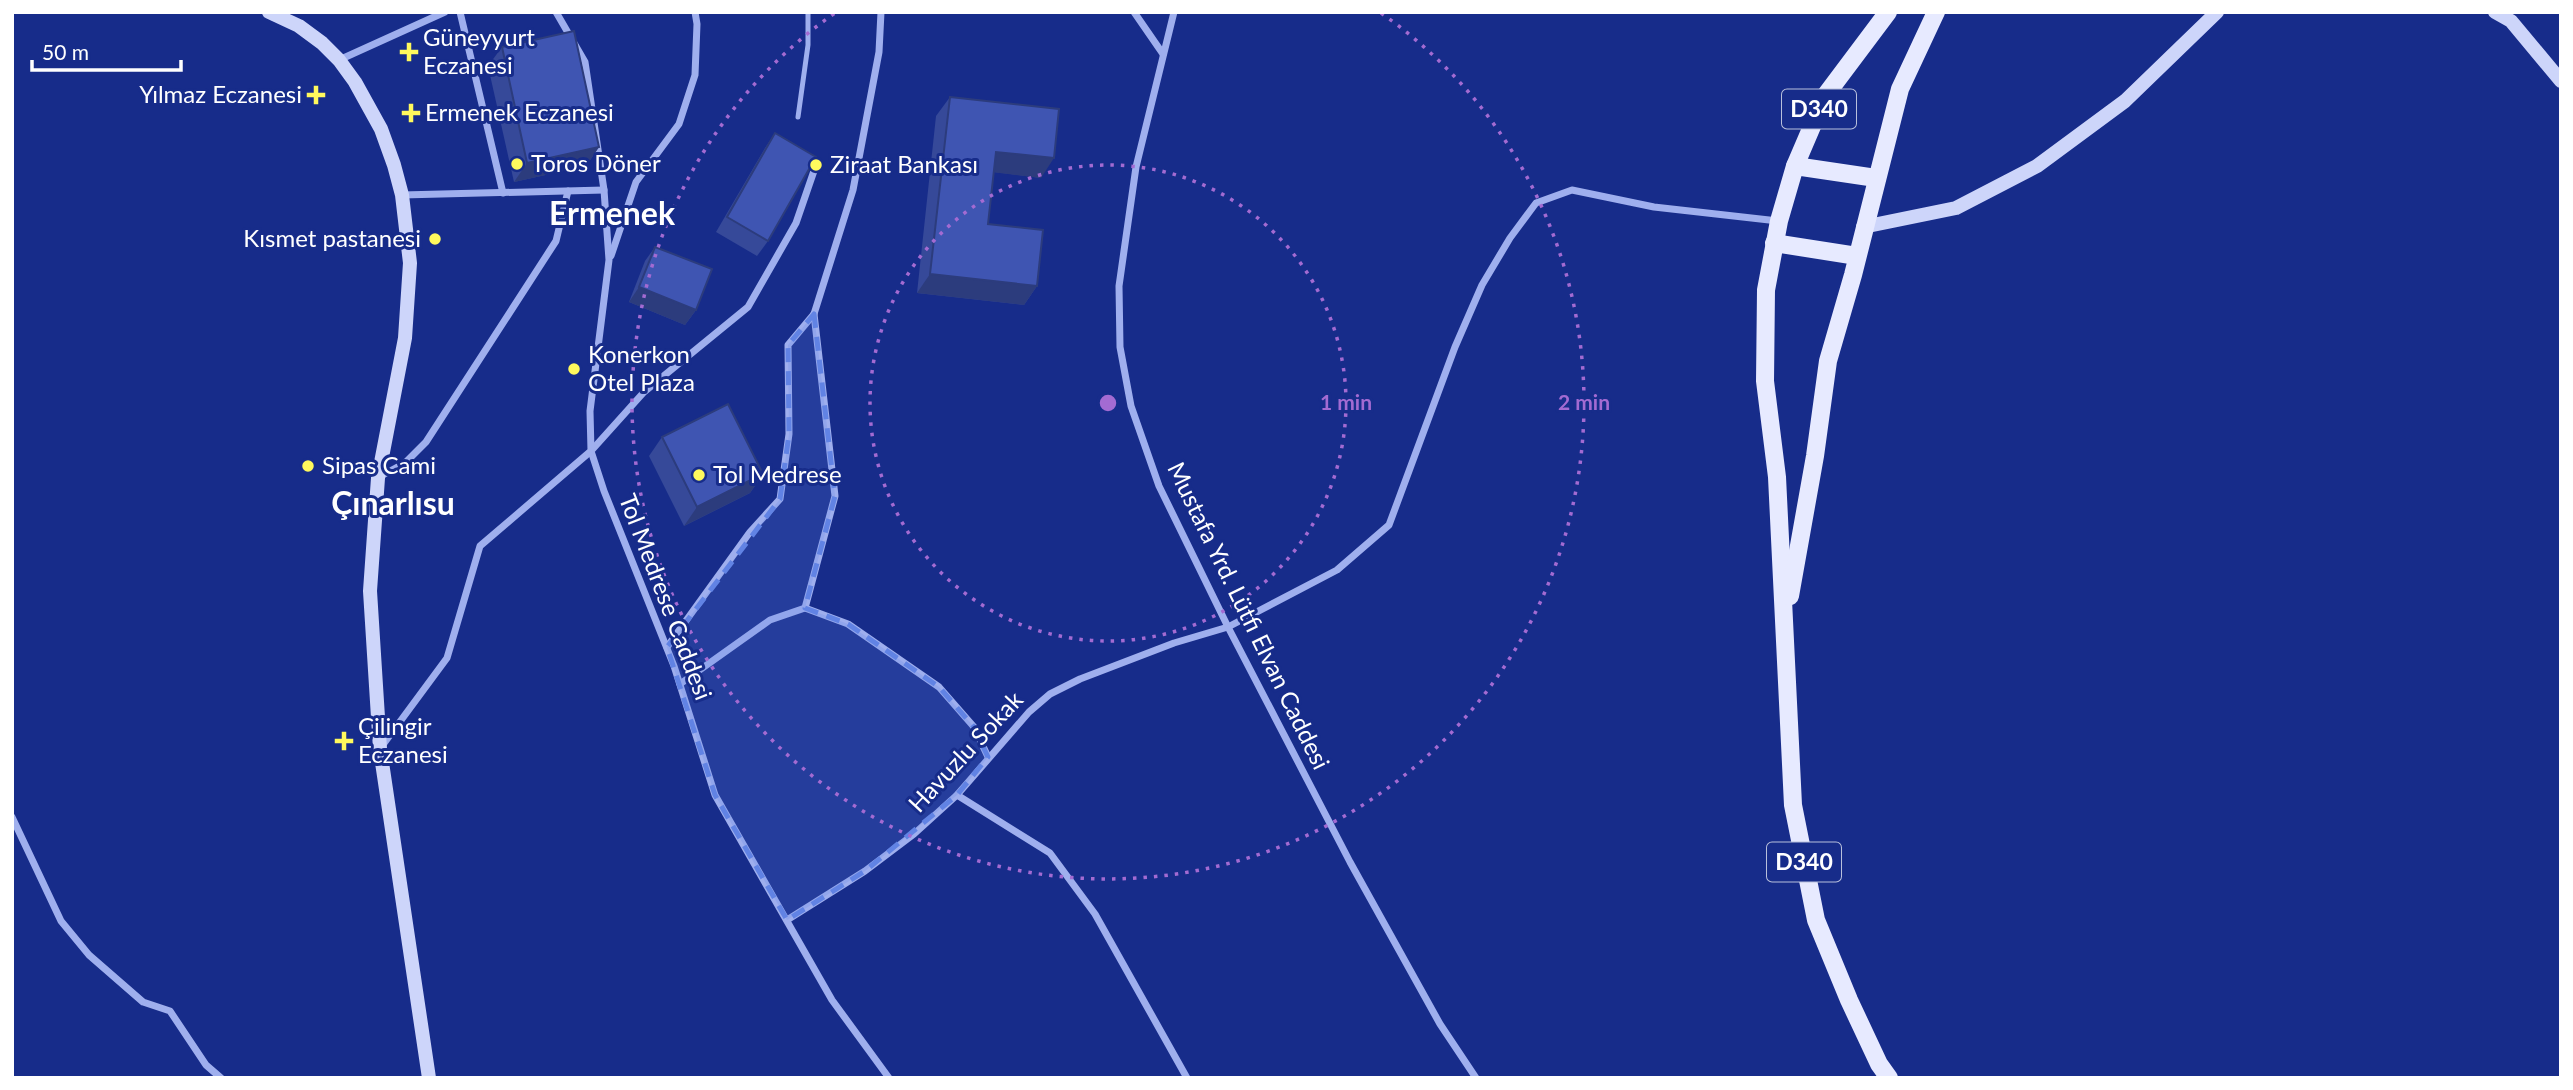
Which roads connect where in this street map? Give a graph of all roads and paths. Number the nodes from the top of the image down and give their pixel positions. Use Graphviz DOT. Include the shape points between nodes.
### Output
graph roads {
  1 [pos="270,12"];
  2 [pos="445,12"];
  3 [pos="460,12"];
  4 [pos="556,12"];
  5 [pos="695,12"];
  6 [pos="808,12"];
  7 [pos="881,12"];
  8 [pos="1134,12"];
  9 [pos="1174,12"];
  10 [pos="1888,12"];
  11 [pos="1936,12"];
  12 [pos="2217,12"];
  13 [pos="2495,12"];
  14 [pos="1163,54"];
  15 [pos="339,60"];
  16 [pos="2561,81"];
  17 [pos="798,117"];
  18 [pos="816,165"];
  19 [pos="1795,166"];
  20 [pos="1876,178"];
  21 [pos="604,190"];
  22 [pos="568,191"];
  23 [pos="503,193"];
  24 [pos="402,195"];
  25 [pos="1779,221"];
  26 [pos="1863,227"];
  27 [pos="1774,243"];
  28 [pos="1857,256"];
  29 [pos="609,260"];
  30 [pos="814,314"];
  31 [pos="591,451"];
  32 [pos="378,478"];
  33 [pos="805,608"];
  34 [pos="1228,627"];
  35 [pos="1784,630"];
  36 [pos="667,647"];
  37 [pos="680,684"];
  38 [pos="380,749"];
  39 [pos="988,757"];
  40 [pos="957,794"];
  41 [pos="12,817"];
  42 [pos="787,920"];
  43 [pos="220,1078"];
  44 [pos="429,1078"];
  45 [pos="889,1078"];
  46 [pos="1187,1078"];
  47 [pos="1476,1078"];
  48 [pos="1889,1078"];
  1 -- 15 [label="main road" via="299,26"];
  2 -- 15 [label="street"];
  3 -- 23 [label="street"];
  4 -- 21 [label="street" via="585,62"];
  5 -- 29 [label="street" via="695,75 679,124 636,182"];
  6 -- 17 [label="lane"];
  7 -- 30 [label="street" via="879,52 853,190"];
  8 -- 14 [label="street"];
  9 -- 14 [label="street, Mustafa Yrd. Lütfi Elvan Caddesi"];
  10 -- 19 [label="main road, D340" via="1825,96"];
  11 -- 20 [label="main road, D340" via="1900,89"];
  12 -- 26 [label="main road" via="2125,102 2037,166 1956,208"];
  13 -- 16 [label="main road" via="2511,21"];
  14 -- 34 [label="street, Mustafa Yrd. Lütfi Elvan Caddesi" via="1132,193 1119,286 1120,347 1131,406 1159,486"];
  15 -- 24 [label="main road" via="381,129"];
  18 -- 31 [label="street" via="796,223 748,307 644,392"];
  19 -- 20 [label="main road"];
  19 -- 25 [label="main road, D340"];
  20 -- 26 [label="main road, D340"];
  21 -- 22 [label="street"];
  21 -- 29 [label="street"];
  22 -- 23 [label="street"];
  22 -- 32 [label="street" via="556,241 426,442 405,463"];
  23 -- 24 [label="street"];
  24 -- 32 [label="main road" via="410,263 405,338"];
  25 -- 27 [label="main road, D340"];
  25 -- 34 [label="street, Havuzlu Sokak" via="1654,207 1572,190 1536,203 1482,285 1389,525 1337,570"];
  26 -- 28 [label="main road, D340"];
  27 -- 28 [label="main road"];
  27 -- 35 [label="main road, D340" via="1766,290 1765,381 1777,477"];
  28 -- 35 [label="main road, D340" via="1828,361"];
  29 -- 31 [label="street, Tol Medrese Caddesi" via="590,411"];
  30 -- 33 [label="street" via="835,496"];
  30 -- 36 [label="street" via="788,345 789,434 780,499 750,532"];
  31 -- 36 [label="street, Tol Medrese Caddesi"];
  31 -- 38 [label="street" via="480,546 447,658"];
  32 -- 38 [label="main road" via="370,591"];
  33 -- 37 [label="street" via="770,620"];
  33 -- 39 [label="street" via="848,624 939,687 974,727"];
  34 -- 39 [label="street, Havuzlu Sokak" via="1174,643 1050,694"];
  34 -- 47 [label="street, Mustafa Yrd. Lütfi Elvan Caddesi" via="1350,862 1440,1024"];
  35 -- 48 [label="main road, D340" via="1793,805 1816,920 1849,1000"];
  36 -- 37 [label="street, Tol Medrese Caddesi"];
  37 -- 42 [label="street, Tol Medrese Caddesi" via="715,795"];
  38 -- 44 [label="main road"];
  39 -- 40 [label="street, Havuzlu Sokak"];
  40 -- 42 [label="street, Havuzlu Sokak" via="865,871"];
  40 -- 46 [label="street" via="1050,853 1095,914"];
  41 -- 43 [label="street" via="68,929 89,955 143,1002 170,1011"];
  42 -- 45 [label="street, Tol Medrese Caddesi" via="832,1000"];
}
